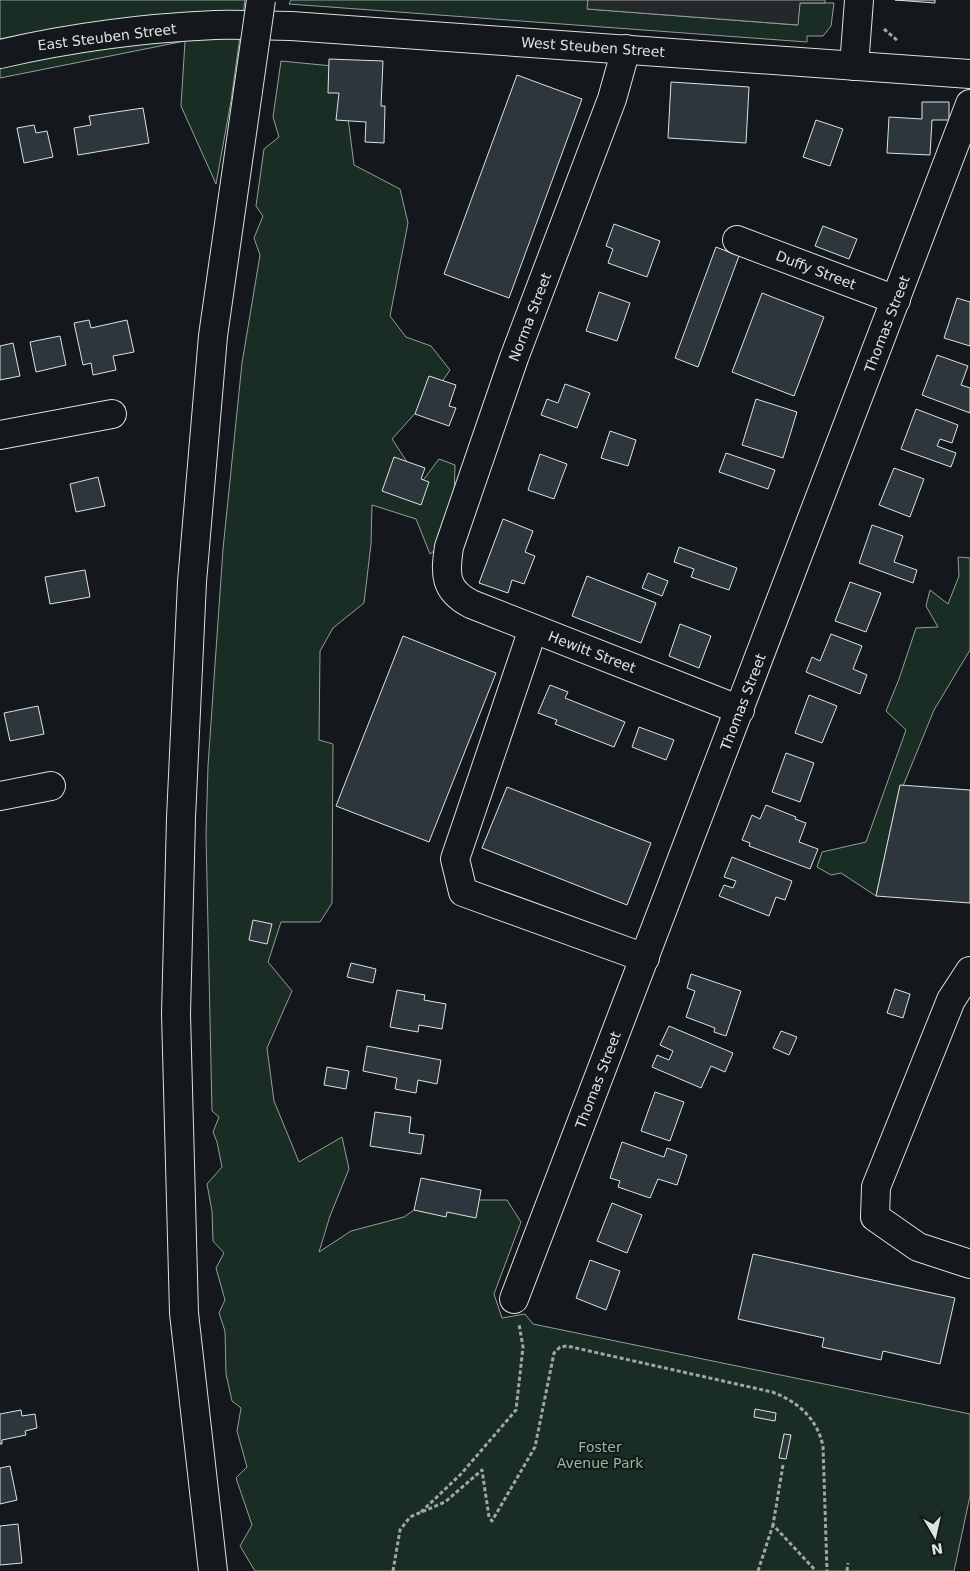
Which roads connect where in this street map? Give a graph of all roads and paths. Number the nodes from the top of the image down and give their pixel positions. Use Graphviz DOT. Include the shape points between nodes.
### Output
graph roads {
  1 [pos="261,0"];
  2 [pos="859,0"];
  3 [pos="216,25"];
  4 [pos="626,49"];
  5 [pos="0,54"];
  6 [pos="854,66"];
  7 [pos="970,74"];
  8 [pos="970,104"];
  9 [pos="963,142"];
  10 [pos="737,240"];
  11 [pos="896,300"];
  12 [pos="112,414"];
  13 [pos="0,435"];
  14 [pos="450,586"];
  15 [pos="533,629"];
  16 [pos="740,710"];
  17 [pos="51,786"];
  18 [pos="0,796"];
  19 [pos="645,958"];
  20 [pos="970,971"];
  21 [pos="970,1264"];
  22 [pos="514,1300"];
  23 [pos="783,1465"];
  24 [pos="419,1514"];
  25 [pos="773,1525"];
  26 [pos="848,1563"];
  27 [pos="213,1571"];
  28 [pos="393,1571"];
  29 [pos="758,1571"];
  30 [pos="816,1571"];
  31 [pos="827,1571"];
  32 [pos="847,1571"];
  1 -- 27 [label="street, bridge" via="213,336 192,582 181,818 176,1014 184,1313"];
  2 -- 6 [label="street"];
  3 -- 4 [label="street, West Steuben Street" via="291,26"];
  3 -- 5 [label="street, East Steuben Street" via="119,34"];
  4 -- 6 [label="street, West Steuben Street"];
  4 -- 14 [label="street, Norma Street" via="612,99 514,358 449,547 446,567"];
  6 -- 7 [label="street, West Steuben Street"];
  8 -- 9 [label="street, Thomas Street"];
  9 -- 11 [label="street, Thomas Street"];
  10 -- 11 [label="street, Duffy Street"];
  11 -- 16 [label="street, Thomas Street"];
  12 -- 13 [label="street"];
  14 -- 15 [label="street, Hewitt Street" via="457,597 470,604"];
  15 -- 16 [label="street, Hewitt Street"];
  15 -- 19 [label="street" via="455,859 463,892"];
  16 -- 19 [label="street, Thomas Street"];
  17 -- 18 [label="street"];
  19 -- 22 [label="street, Thomas Street"];
  20 -- 21 [label="street" via="951,1000 876,1187 875,1217 918,1247"];
  22 -- 24 [label="path" via="523,1347 516,1410 461,1474"];
  23 -- 25 [label="path"];
  24 -- 28 [label="path" via="410,1517 400,1530"];
  24 -- 31 [label="path" via="445,1502 482,1470 492,1521 535,1448 554,1353 567,1346 772,1392 803,1410 819,1431 823,1446"];
  25 -- 29 [label="path"];
  25 -- 30 [label="path"];
  26 -- 32 [label="path"];
}
